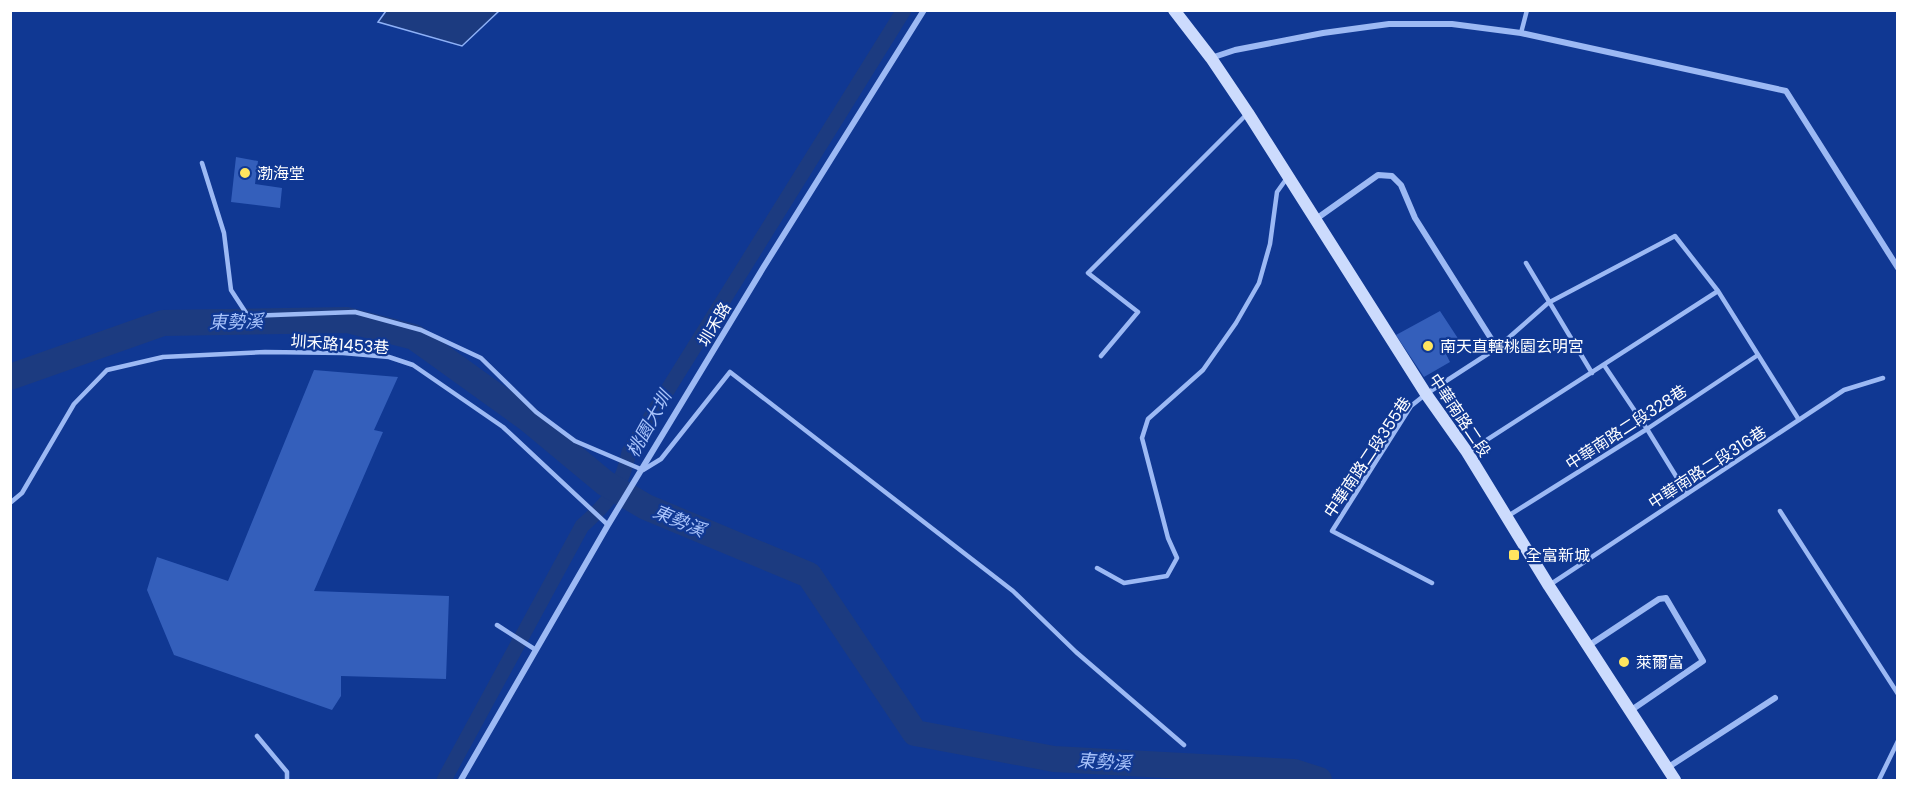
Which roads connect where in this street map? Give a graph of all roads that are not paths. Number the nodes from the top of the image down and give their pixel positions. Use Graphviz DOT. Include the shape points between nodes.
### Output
graph roads {
  1 [pos="924,10"];
  2 [pos="1174,10"];
  3 [pos="1527,10"];
  4 [pos="1521,33"];
  5 [pos="1211,58"];
  6 [pos="1248,113"];
  7 [pos="202,163"];
  8 [pos="1288,176"];
  9 [pos="1316,220"];
  10 [pos="1526,263"];
  11 [pos="1898,268"];
  12 [pos="1718,291"];
  13 [pos="1548,303"];
  14 [pos="1497,348"];
  15 [pos="1758,355"];
  16 [pos="1101,356"];
  17 [pos="1604,365"];
  18 [pos="1592,373"];
  19 [pos="1883,378"];
  20 [pos="1426,394"];
  21 [pos="1799,420"];
  22 [pos="1647,429"];
  23 [pos="1467,452"];
  24 [pos="641,472"];
  25 [pos="1687,494"];
  26 [pos="10,503"];
  27 [pos="1780,510"];
  28 [pos="1506,518"];
  29 [pos="606,523"];
  30 [pos="1097,568"];
  31 [pos="1432,583"];
  32 [pos="1549,586"];
  33 [pos="497,625"];
  34 [pos="1588,646"];
  35 [pos="536,650"];
  36 [pos="1898,694"];
  37 [pos="1775,698"];
  38 [pos="1630,711"];
  39 [pos="256,736"];
  40 [pos="1898,741"];
  41 [pos="1184,745"];
  42 [pos="1667,768"];
  43 [pos="287,780"];
  44 [pos="461,780"];
  45 [pos="1675,780"];
  46 [pos="1879,780"];
  1 -- 24 [label="street, 圳禾路"];
  2 -- 5 [label="main road, 中華南路二段"];
  3 -- 4 [label="lane"];
  4 -- 5 [label="street" via="1452,24 1389,24 1312,35"];
  4 -- 11 [label="street" via="1786,90"];
  5 -- 6 [label="main road, 中華南路二段"];
  6 -- 8 [label="main road, 中華南路二段"];
  6 -- 16 [label="lane" via="1088,273 1138,312"];
  7 -- 24 [label="lane" via="224,234 231,290 248,316 355,312 421,330 481,358 536,412 575,441"];
  8 -- 9 [label="main road, 中華南路二段"];
  8 -- 30 [label="lane" via="1277,192 1270,244 1259,283 1203,370 1148,419 1142,438 1168,538 1177,558 1167,576 1124,583"];
  9 -- 14 [label="street" via="1378,175 1392,176"];
  9 -- 20 [label="main road, 中華南路二段"];
  10 -- 13 [label="lane"];
  12 -- 13 [label="lane" via="1675,236"];
  12 -- 15 [label="lane"];
  12 -- 17 [label="lane"];
  13 -- 14 [label="lane"];
  13 -- 18 [label="lane"];
  14 -- 20 [label="lane"];
  15 -- 21 [label="lane"];
  15 -- 22 [label="lane, 中華南路二段328巷"];
  17 -- 18 [label="lane"];
  17 -- 22 [label="lane"];
  18 -- 23 [label="lane"];
  19 -- 21 [label="lane, 中華南路二段316巷" via="1844,390"];
  20 -- 23 [label="main road, 中華南路二段"];
  20 -- 31 [label="lane, 中華南路二段355巷" via="1411,406 1332,531"];
  21 -- 25 [label="lane, 中華南路二段316巷"];
  22 -- 25 [label="lane"];
  22 -- 28 [label="lane, 中華南路二段328巷"];
  23 -- 28 [label="main road, 中華南路二段"];
  24 -- 29 [label="street, 圳禾路"];
  24 -- 41 [label="lane" via="661,459 730,372 1013,591 1076,652"];
  25 -- 32 [label="lane, 中華南路二段316巷"];
  26 -- 29 [label="lane, 圳禾路1453巷" via="22,493 74,404 107,370 163,357 265,352 343,354 389,357 413,366 503,427"];
  27 -- 36 [label="lane"];
  28 -- 32 [label="main road, 中華南路二段"];
  29 -- 35 [label="street, 圳禾路"];
  32 -- 34 [label="main road, 中華南路二段"];
  33 -- 35 [label="lane"];
  34 -- 38 [label="main road, 中華南路二段"];
  34 -- 38 [label="street" via="1666,598 1703,661"];
  35 -- 44 [label="street, 圳禾路"];
  37 -- 42 [label="street"];
  38 -- 42 [label="main road, 中華南路二段"];
  39 -- 43 [label="lane" via="287,772"];
  40 -- 46 [label="lane"];
  42 -- 45 [label="main road, 中華南路二段"];
}
